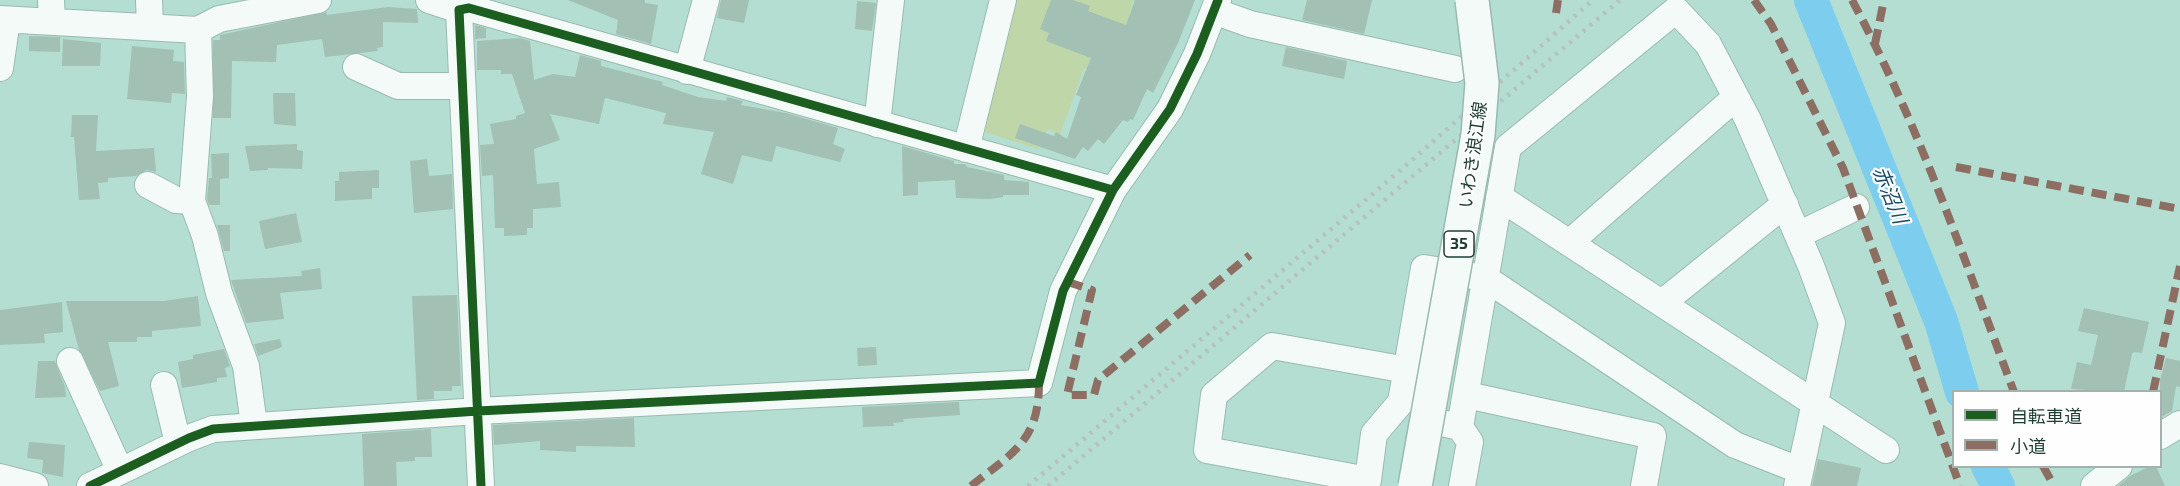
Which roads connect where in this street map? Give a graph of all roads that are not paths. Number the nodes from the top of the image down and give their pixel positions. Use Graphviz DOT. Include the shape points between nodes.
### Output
graph roads {
  1 [pos="149,0"];
  2 [pos="318,0"];
  3 [pos="429,0"];
  4 [pos="706,0"];
  5 [pos="891,0"];
  6 [pos="1003,0"];
  7 [pos="1472,0"];
  8 [pos="1216,6"];
  9 [pos="495,7"];
  10 [pos="459,10"];
  11 [pos="51,11"];
  12 [pos="3,19"];
  13 [pos="150,27"];
  14 [pos="198,30"];
  15 [pos="356,67"];
  16 [pos="0,68"];
  17 [pos="1455,69"];
  18 [pos="687,70"];
  19 [pos="462,86"];
  20 [pos="1736,97"];
  21 [pos="877,124"];
  22 [pos="966,149"];
  23 [pos="148,185"];
  24 [pos="1113,190"];
  25 [pos="1499,197"];
  26 [pos="192,201"];
  27 [pos="1785,204"];
  28 [pos="1856,207"];
  29 [pos="1798,235"];
  30 [pos="1569,243"];
  31 [pos="1485,278"];
  32 [pos="1662,303"];
  33 [pos="70,361"];
  34 [pos="1407,370"];
  35 [pos="164,385"];
  36 [pos="1467,394"];
  37 [pos="1815,402"];
  38 [pos="478,411"];
  39 [pos="1392,413"];
  40 [pos="2180,424"];
  41 [pos="255,425"];
  42 [pos="1460,427"];
  43 [pos="2162,435"];
  44 [pos="178,443"];
  45 [pos="1887,450"];
  46 [pos="2116,468"];
  47 [pos="120,471"];
  48 [pos="0,477"];
  49 [pos="1798,478"];
  50 [pos="1647,485"];
  51 [pos="34,486"];
  52 [pos="90,486"];
  53 [pos="481,486"];
  54 [pos="1414,486"];
  55 [pos="1462,486"];
  56 [pos="2094,486"];
  1 -- 13 [label="street"];
  2 -- 14 [label="street" via="219,19"];
  3 -- 10 [label="street"];
  4 -- 18 [label="street"];
  5 -- 21 [label="street"];
  6 -- 22 [label="street"];
  7 -- 54 [label="main road, いわき浪江線 / 35, bridge" via="1482,83 1478,135"];
  8 -- 17 [label="street" via="1250,24"];
  8 -- 24 [label="street" via="1170,109"];
  9 -- 10 [label="street"];
  9 -- 18 [label="street"];
  10 -- 19 [label="street"];
  11 -- 12 [label="street"];
  11 -- 13 [label="street"];
  12 -- 16 [label="street"];
  13 -- 14 [label="street"];
  14 -- 26 [label="street" via="200,96"];
  15 -- 19 [label="street" via="398,86"];
  18 -- 21 [label="street"];
  19 -- 38 [label="street"];
  20 -- 25 [label="street" via="1708,44 1676,10 1508,147"];
  20 -- 27 [label="street"];
  20 -- 30 [label="street"];
  21 -- 22 [label="street"];
  22 -- 24 [label="street"];
  23 -- 26 [label="street" via="176,200"];
  24 -- 38 [label="street" via="1064,291 1039,383"];
  25 -- 30 [label="street"];
  25 -- 31 [label="street"];
  26 -- 41 [label="street" via="246,366"];
  27 -- 29 [label="street"];
  27 -- 32 [label="street"];
  28 -- 29 [label="street"];
  29 -- 37 [label="street" via="1832,322"];
  30 -- 32 [label="street"];
  31 -- 34 [label="street" via="1424,268"];
  31 -- 36 [label="street"];
  31 -- 49 [label="street" via="1735,445"];
  32 -- 37 [label="street"];
  33 -- 47 [label="street"];
  34 -- 39 [label="street" via="1401,402"];
  34 -- 39 [label="street" via="1272,345 1214,395 1208,450 1368,480 1374,434"];
  35 -- 44 [label="street"];
  36 -- 42 [label="street"];
  36 -- 50 [label="street" via="1653,436"];
  37 -- 45 [label="street"];
  37 -- 49 [label="street"];
  38 -- 41 [label="street"];
  38 -- 53 [label="street"];
  39 -- 42 [label="street"];
  40 -- 43 [label="street"];
  41 -- 44 [label="street" via="213,429"];
  42 -- 55 [label="street" via="1470,442"];
  44 -- 47 [label="street"];
  46 -- 56 [label="street"];
  47 -- 52 [label="street"];
  48 -- 51 [label="street"];
}
